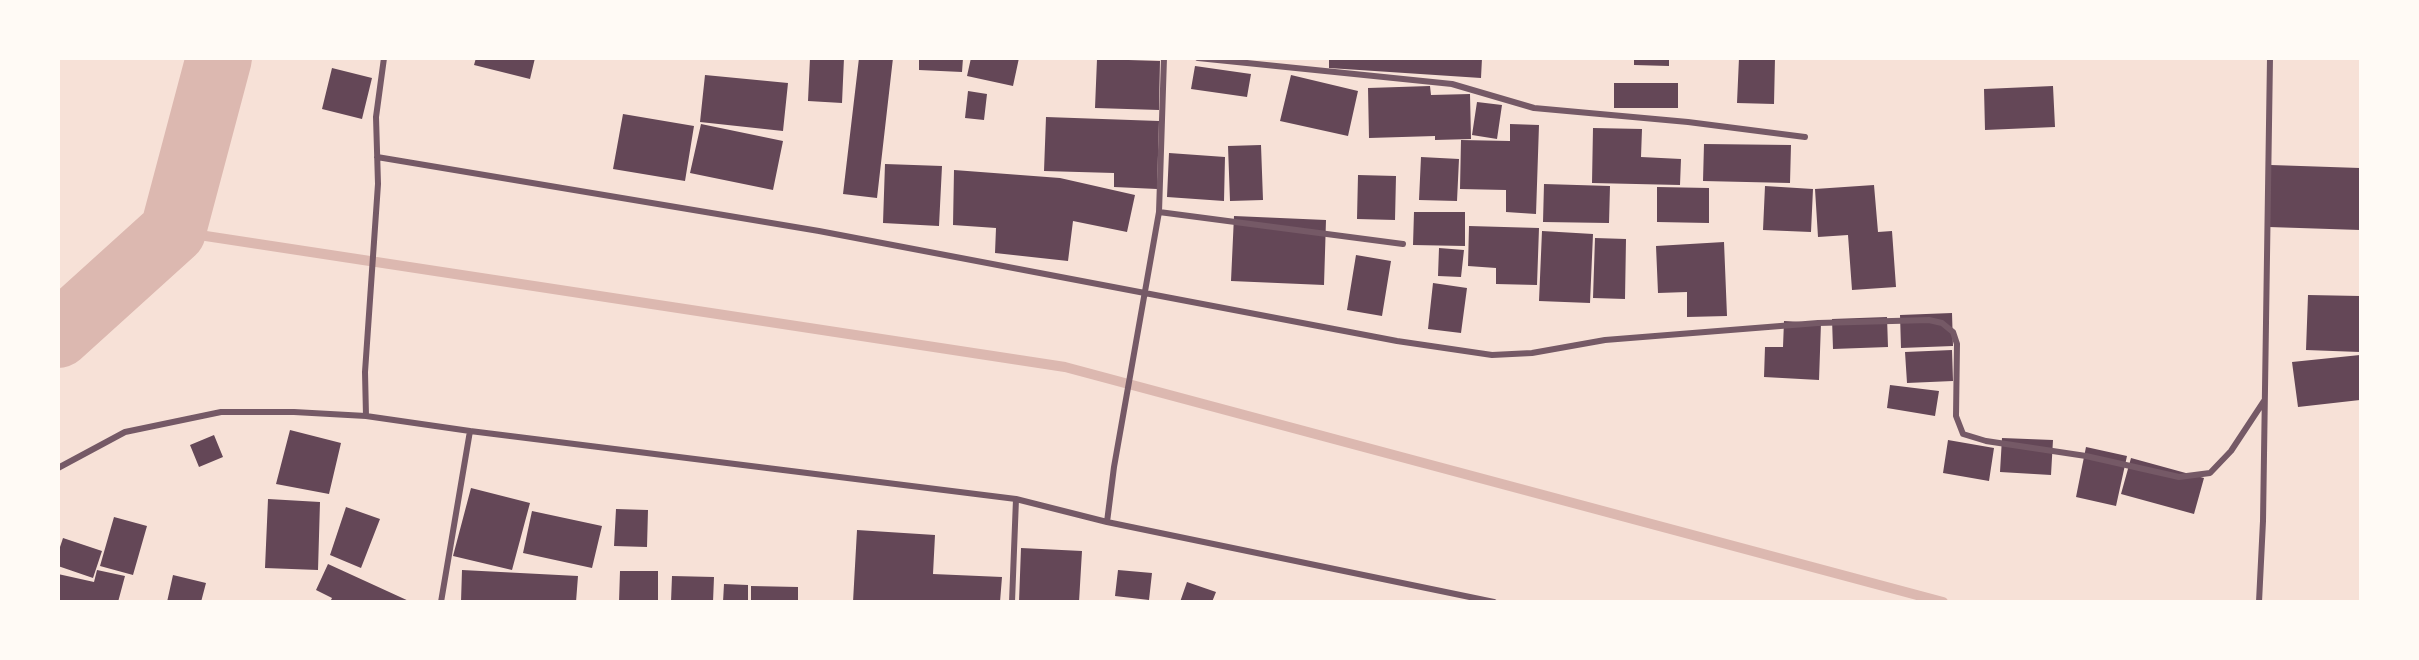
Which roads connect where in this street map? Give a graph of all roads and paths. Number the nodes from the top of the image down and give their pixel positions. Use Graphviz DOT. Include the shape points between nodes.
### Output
graph roads {
  1 [pos="384,58"];
  2 [pos="1164,58"];
  3 [pos="1198,58"];
  4 [pos="2270,58"];
  5 [pos="1805,137"];
  6 [pos="377,157"];
  7 [pos="1159,212"];
  8 [pos="1403,244"];
  9 [pos="1146,292"];
  10 [pos="2264,400"];
  11 [pos="366,416"];
  12 [pos="470,431"];
  13 [pos="58,468"];
  14 [pos="1016,499"];
  15 [pos="1107,522"];
  16 [pos="441,602"];
  17 [pos="1012,602"];
  18 [pos="1494,602"];
  19 [pos="2259,602"];
  1 -- 6 [label="street" via="376,117"];
  2 -- 7 [label="street"];
  3 -- 5 [label="street" via="1452,84 1534,108 1665,119"];
  4 -- 10 [label="street"];
  6 -- 9 [label="street" via="819,231"];
  6 -- 11 [label="street"];
  7 -- 8 [label="street"];
  7 -- 9 [label="street"];
  9 -- 10 [label="street" via="1396,341 1492,355 1532,353 1605,340 1818,323 1929,320 1942,323 1953,332 1957,344 1956,416 1963,434 2179,477 2210,473 2231,451"];
  9 -- 15 [label="street"];
  10 -- 19 [label="street"];
  11 -- 12 [label="street"];
  11 -- 13 [label="street" via="221,412 125,432"];
  12 -- 14 [label="street"];
  12 -- 16 [label="street"];
  14 -- 15 [label="street"];
  14 -- 17 [label="street"];
  15 -- 18 [label="street"];
}
